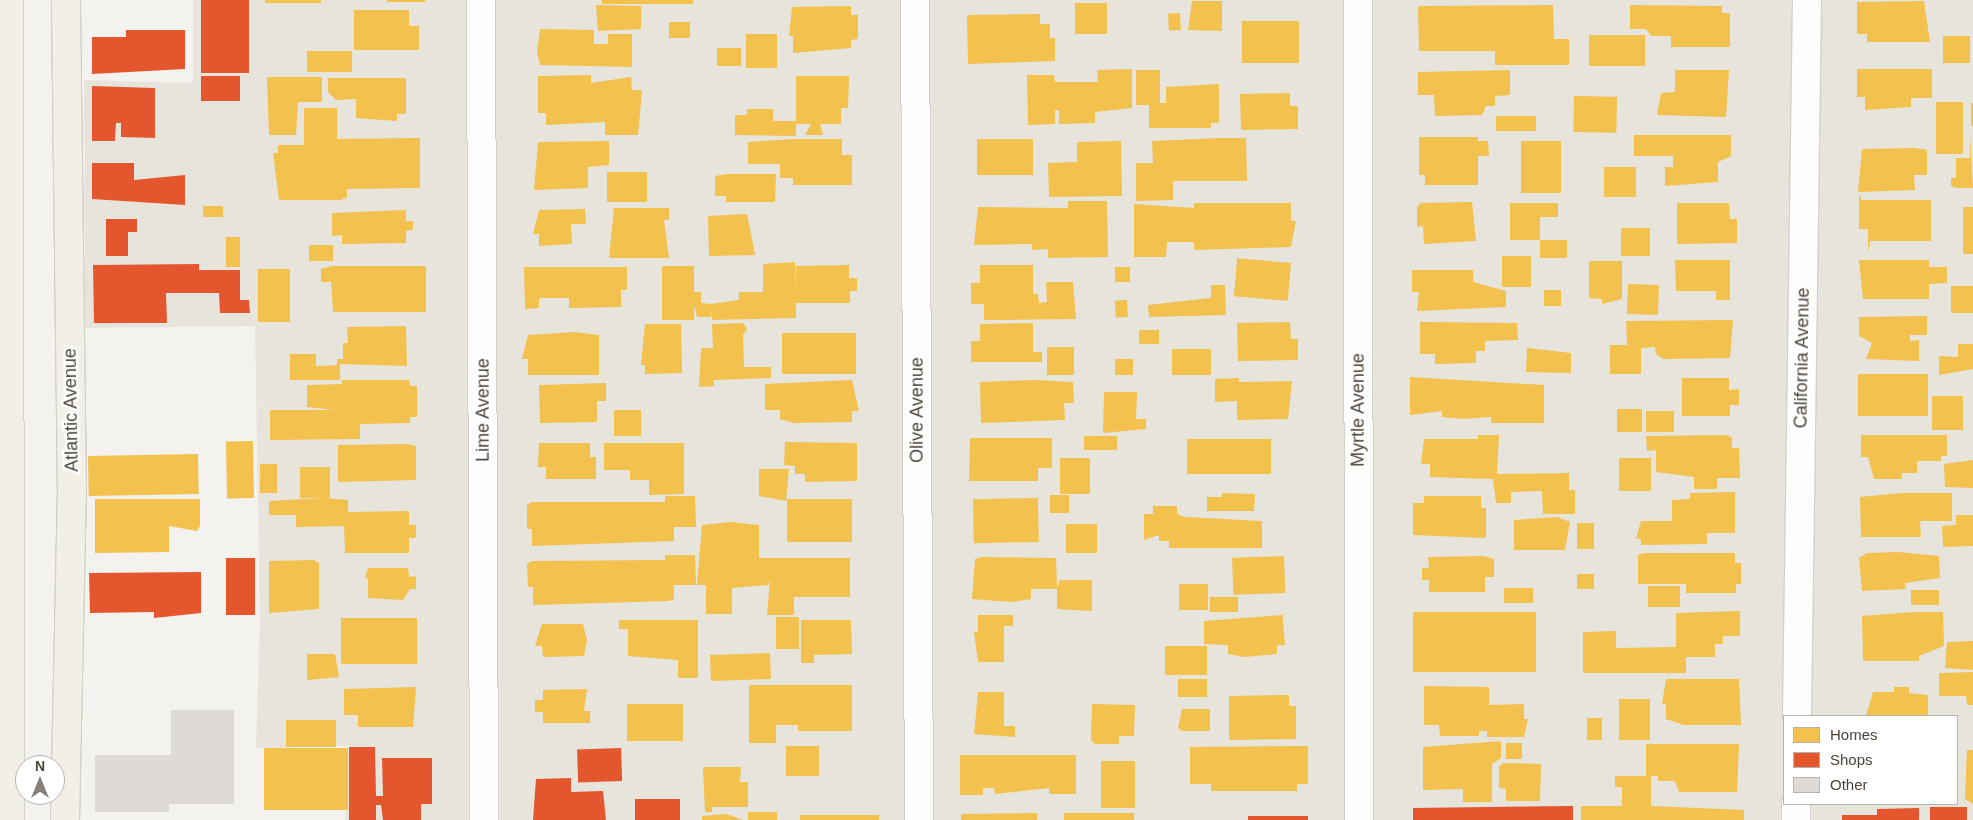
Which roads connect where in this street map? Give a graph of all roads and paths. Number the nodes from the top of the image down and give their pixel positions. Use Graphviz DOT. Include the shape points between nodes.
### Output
graph roads {
  1 [pos="10,0"];
  2 [pos="66,0"];
  3 [pos="482,0"];
  4 [pos="915,0"];
  5 [pos="1358,0"];
  6 [pos="1807,0"];
  7 [pos="3,496"];
  8 [pos="3,658"];
  9 [pos="1797,715"];
  10 [pos="1796,805"];
  11 [pos="10,820"];
  12 [pos="65,820"];
  13 [pos="484,820"];
  14 [pos="920,820"];
  15 [pos="1359,820"];
  16 [pos="1796,820"];
  1 -- 7 [label="main road"];
  2 -- 12 [label="main road, Atlantic Avenue" via="72,497"];
  3 -- 13 [label="street, Lime Avenue"];
  4 -- 14 [label="street, Olive Avenue"];
  5 -- 15 [label="street, Myrtle Avenue"];
  6 -- 9 [label="street, California Avenue"];
  7 -- 8 [label="main road"];
  8 -- 11 [label="main road"];
  10 -- 16 [label="street"];
}
